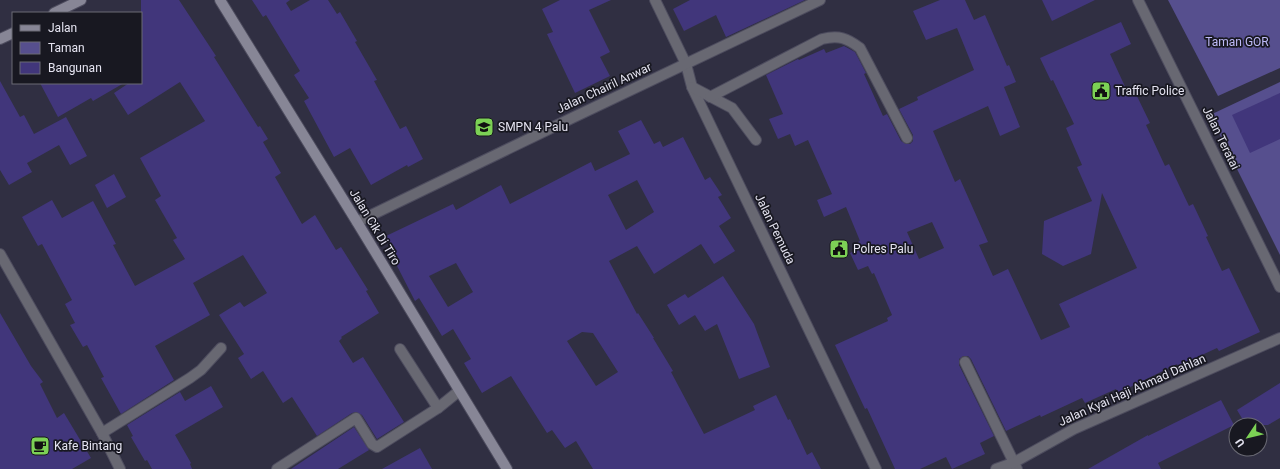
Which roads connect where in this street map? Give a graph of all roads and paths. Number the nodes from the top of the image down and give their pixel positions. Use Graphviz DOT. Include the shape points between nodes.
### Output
graph roads {
  1 [pos="81,0"];
  2 [pos="220,0"];
  3 [pos="655,0"];
  4 [pos="820,0"];
  5 [pos="1138,0"];
  6 [pos="56,12"];
  7 [pos="12,33"];
  8 [pos="0,39"];
  9 [pos="686,64"];
  10 [pos="692,88"];
  11 [pos="710,97"];
  12 [pos="907,138"];
  13 [pos="756,140"];
  14 [pos="357,222"];
  15 [pos="0,254"];
  16 [pos="1280,287"];
  17 [pos="1280,338"];
  18 [pos="221,348"];
  19 [pos="400,349"];
  20 [pos="965,362"];
  21 [pos="459,391"];
  22 [pos="438,408"];
  23 [pos="102,433"];
  24 [pos="1015,466"];
  25 [pos="120,469"];
  26 [pos="277,469"];
  27 [pos="507,469"];
  28 [pos="876,469"];
  29 [pos="996,469"];
  1 -- 6 [label="street"];
  2 -- 14 [label="street, Jalan Cik Di Tiro"];
  3 -- 9 [label="street, Jalan Pemuda"];
  4 -- 9 [label="street, Jalan Chairil Anwar"];
  5 -- 16 [label="street, Jalan Teratai"];
  7 -- 8 [label="street"];
  9 -- 10 [label="street, Jalan Pemuda"];
  9 -- 14 [label="street, Jalan Chairil Anwar"];
  10 -- 11 [label="street"];
  10 -- 28 [label="street, Jalan Pemuda"];
  11 -- 12 [label="street" via="822,39 834,36 850,41 860,48"];
  11 -- 13 [label="street" via="732,108"];
  14 -- 21 [label="street, Jalan Cik Di Tiro"];
  15 -- 23 [label="street"];
  17 -- 24 [label="street, Jalan Kyai Haji Ahmad Dahlan" via="1074,429"];
  18 -- 23 [label="street" via="190,378"];
  19 -- 22 [label="street"];
  20 -- 24 [label="street"];
  21 -- 22 [label="street"];
  21 -- 27 [label="street, Jalan Cik Di Tiro"];
  22 -- 26 [label="street" via="377,446 372,444 356,418"];
  23 -- 25 [label="street"];
  24 -- 29 [label="street, Jalan Kyai Haji Ahmad Dahlan"];
}
